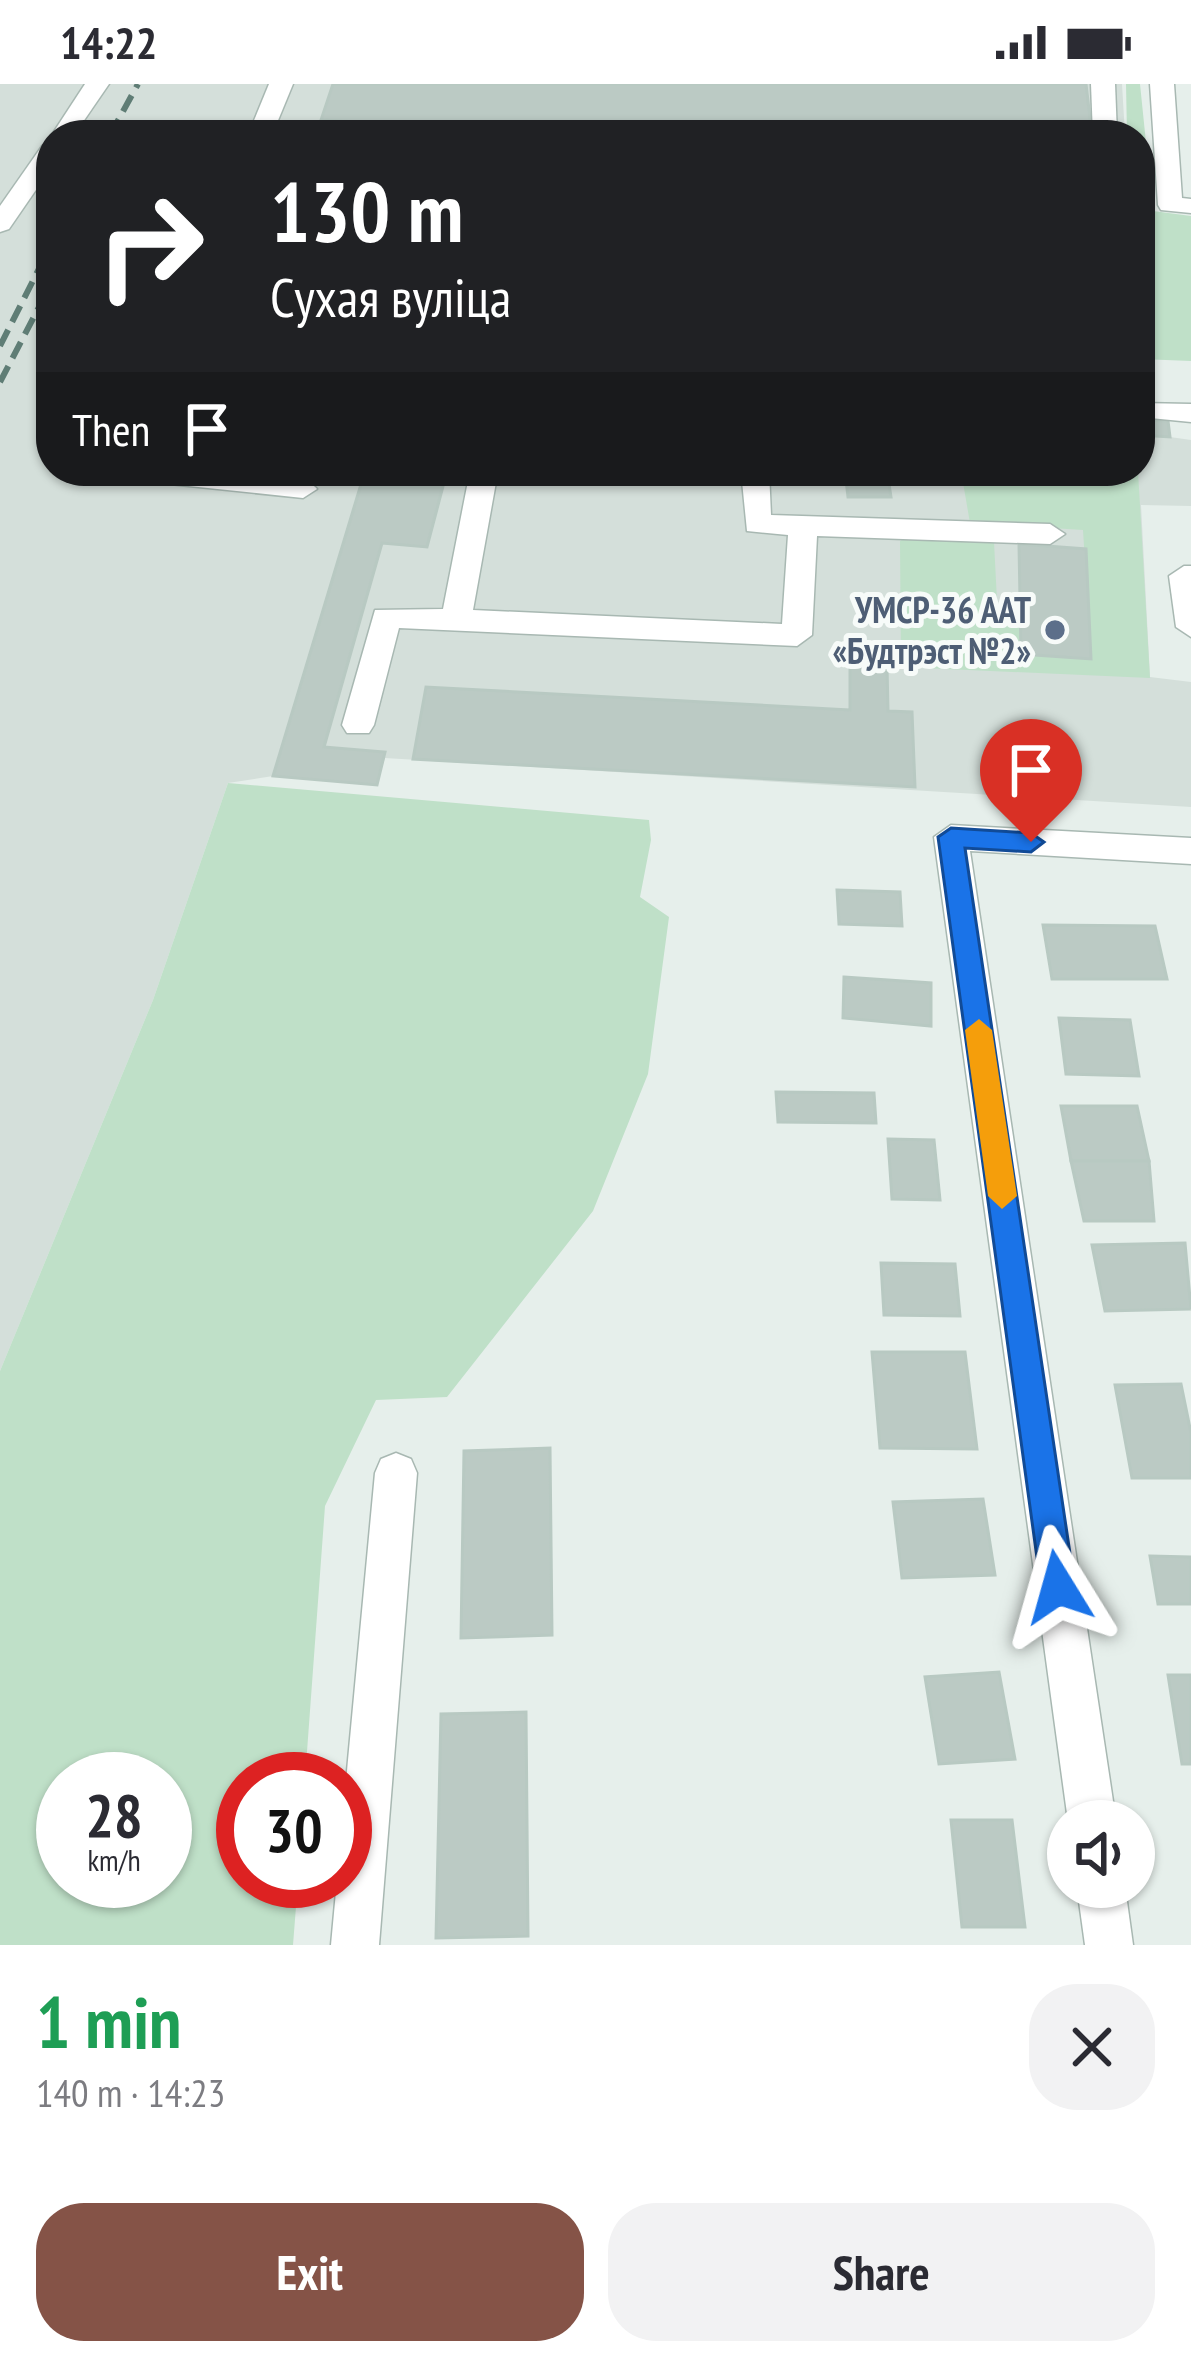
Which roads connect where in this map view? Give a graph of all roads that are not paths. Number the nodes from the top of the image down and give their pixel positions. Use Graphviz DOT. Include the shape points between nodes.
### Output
graph roads {
  1 [pos="97,84"];
  2 [pos="281,84"];
  3 [pos="1103,84"];
  4 [pos="1162,84"];
  5 [pos="72,120"];
  6 [pos="266,120"];
  7 [pos="1104,120"];
  8 [pos="36,172"];
  9 [pos="1191,206"];
  10 [pos="0,224"];
  11 [pos="1155,411"];
  12 [pos="1191,413"];
  13 [pos="274,486"];
  14 [pos="481,486"];
  15 [pos="756,486"];
  16 [pos="302,489"];
  17 [pos="802,525"];
  18 [pos="1050,533"];
  19 [pos="1191,576"];
  20 [pos="456,620"];
  21 [pos="1191,627"];
  22 [pos="358,725"];
  23 [pos="1191,851"];
  24 [pos="395,1472"];
  25 [pos="1089,1800"];
  26 [pos="1104,1908"];
  27 [pos="356,1945"];
  28 [pos="1109,1945"];
  1 -- 5 [label="street"];
  2 -- 6 [label="street"];
  3 -- 7 [label="street"];
  4 -- 9 [label="street" via="1170,205"];
  8 -- 10 [label="street"];
  11 -- 12 [label="street"];
  13 -- 16 [label="street"];
  14 -- 20 [label="street"];
  15 -- 17 [label="street" via="757,524"];
  17 -- 18 [label="street"];
  17 -- 20 [label="street" via="797,635"];
  19 -- 21 [label="street" via="1184,576"];
  20 -- 22 [label="street" via="386,616"];
  23 -- 25 [label="street" via="951,837"];
  24 -- 27 [label="street"];
  26 -- 28 [label="street"];
}
